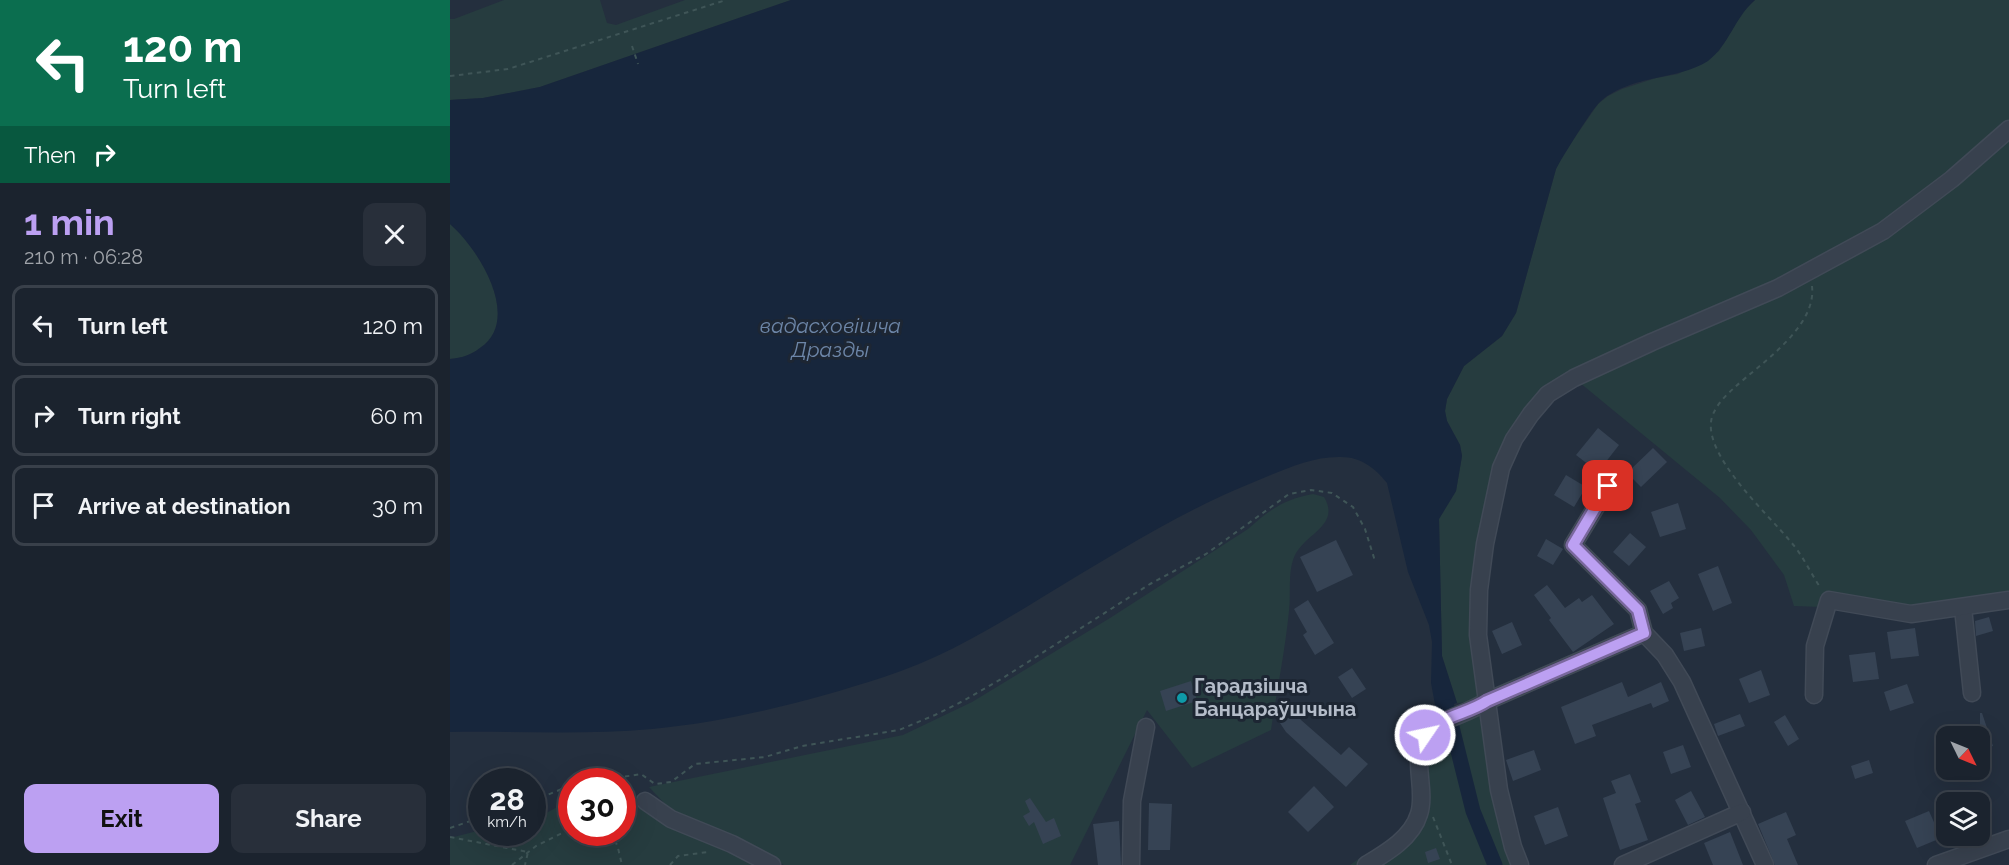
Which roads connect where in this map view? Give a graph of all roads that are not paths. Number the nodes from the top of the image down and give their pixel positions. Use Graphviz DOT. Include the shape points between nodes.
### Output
graph roads {
  1 [pos="2009,129"];
  2 [pos="1608,486"];
  3 [pos="2009,600"];
  4 [pos="1963,608"];
  5 [pos="1644,633"];
  6 [pos="1972,693"];
  7 [pos="1814,695"];
  8 [pos="1482,704"];
  9 [pos="1146,727"];
  10 [pos="645,801"];
  11 [pos="1742,812"];
  12 [pos="2009,839"];
  13 [pos="772,865"];
  14 [pos="1131,865"];
  15 [pos="1366,865"];
  16 [pos="1520,865"];
  17 [pos="1623,865"];
  18 [pos="1765,865"];
  19 [pos="1936,865"];
  1 -- 8 [label="street" via="1883,231 1778,288 1652,342 1548,394 1514,440 1502,468 1485,544 1478,635"];
  2 -- 5 [label="street" via="1573,545 1638,610"];
  3 -- 4 [label="street"];
  4 -- 6 [label="street"];
  4 -- 7 [label="street" via="1911,614 1829,600 1815,646"];
  5 -- 8 [label="street"];
  5 -- 11 [label="street" via="1665,655 1682,682"];
  8 -- 15 [label="street" via="1432,725 1418,747 1423,793 1419,816 1407,835"];
  8 -- 16 [label="street" via="1499,790"];
  9 -- 14 [label="street" via="1132,801"];
  10 -- 13 [label="street" via="671,819"];
  11 -- 17 [label="street"];
  11 -- 18 [label="street"];
  12 -- 19 [label="street"];
}
